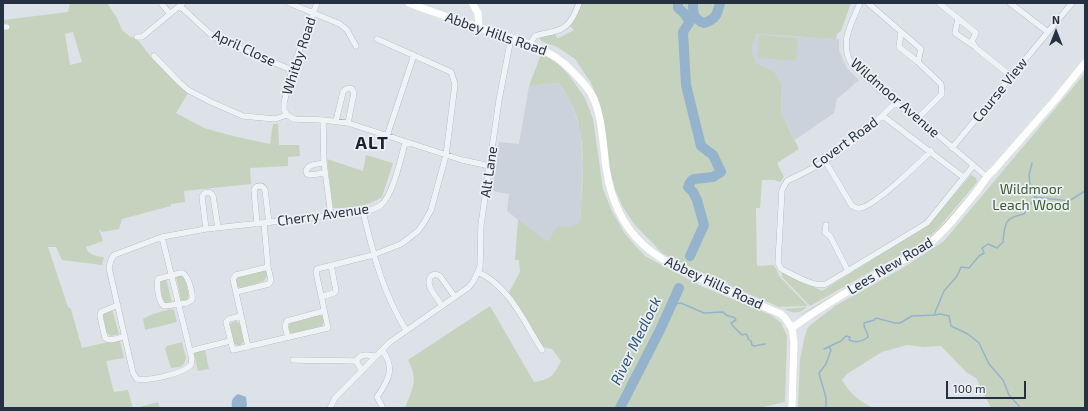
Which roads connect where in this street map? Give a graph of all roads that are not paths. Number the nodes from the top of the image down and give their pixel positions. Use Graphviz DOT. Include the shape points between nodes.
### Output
graph roads {
  1 [pos="161,3"];
  2 [pos="289,3"];
  3 [pos="317,3"];
  4 [pos="409,3"];
  5 [pos="472,3"];
  6 [pos="579,3"];
  7 [pos="860,3"];
  8 [pos="868,3"];
  9 [pos="939,3"];
  10 [pos="1010,3"];
  11 [pos="1072,3"];
  12 [pos="182,4"];
  13 [pos="313,12"];
  14 [pos="170,14"];
  15 [pos="958,19"];
  16 [pos="479,28"];
  17 [pos="901,32"];
  18 [pos="1048,32"];
  19 [pos="137,37"];
  20 [pos="511,38"];
  21 [pos="377,39"];
  22 [pos="530,44"];
  23 [pos="356,46"];
  24 [pos="976,48"];
  25 [pos="414,55"];
  26 [pos="154,56"];
  27 [pos="918,62"];
  28 [pos="1085,63"];
  29 [pos="292,70"];
  30 [pos="1011,76"];
  31 [pos="895,103"];
  32 [pos="286,113"];
  33 [pos="883,116"];
  34 [pos="918,118"];
  35 [pos="323,120"];
  36 [pos="336,121"];
  37 [pos="348,123"];
  38 [pos="388,136"];
  39 [pos="406,143"];
  40 [pos="952,148"];
  41 [pos="931,151"];
  42 [pos="446,155"];
  43 [pos="825,161"];
  44 [pos="324,163"];
  45 [pos="490,166"];
  46 [pos="973,166"];
  47 [pos="325,173"];
  48 [pos="986,176"];
  49 [pos="963,177"];
  50 [pos="363,212"];
  51 [pos="331,215"];
  52 [pos="266,223"];
  53 [pos="257,224"];
  54 [pos="826,225"];
  55 [pos="218,228"];
  56 [pos="206,229"];
  57 [pos="162,237"];
  58 [pos="373,255"];
  59 [pos="331,265"];
  60 [pos="268,267"];
  61 [pos="848,271"];
  62 [pos="478,272"];
  63 [pos="171,276"];
  64 [pos="236,292"];
  65 [pos="321,297"];
  66 [pos="455,297"];
  67 [pos="178,305"];
  68 [pos="118,306"];
  69 [pos="442,306"];
  70 [pos="324,311"];
  71 [pos="241,316"];
  72 [pos="792,328"];
  73 [pos="406,330"];
  74 [pos="125,336"];
  75 [pos="288,338"];
  76 [pos="230,341"];
  77 [pos="248,347"];
  78 [pos="382,350"];
  79 [pos="542,350"];
  80 [pos="190,351"];
  81 [pos="375,356"];
  82 [pos="293,360"];
  83 [pos="356,361"];
  84 [pos="362,371"];
  85 [pos="382,406"];
  86 [pos="330,408"];
  87 [pos="792,408"];
  1 -- 14 [label="street"];
  2 -- 13 [label="street"];
  3 -- 13 [label="street, Whitby Road"];
  4 -- 16 [label="main road, Abbey Hills Road"];
  5 -- 16 [label="main road" via="478,13"];
  6 -- 22 [label="street" via="570,21 561,29 535,36"];
  7 -- 31 [label="street, Wildmoor Avenue" via="846,37 847,57 852,65"];
  8 -- 17 [label="street"];
  9 -- 15 [label="street"];
  10 -- 18 [label="street"];
  11 -- 18 [label="street, Course View"];
  12 -- 14 [label="street"];
  12 -- 29 [label="street, April Close" via="219,40"];
  13 -- 23 [label="street" via="340,24 347,30"];
  13 -- 29 [label="street, Whitby Road"];
  14 -- 19 [label="street" via="142,37"];
  15 -- 24 [label="street" via="976,33 972,41"];
  15 -- 24 [label="street" via="955,33"];
  16 -- 20 [label="main road, Abbey Hills Road"];
  17 -- 27 [label="street" via="900,47"];
  17 -- 27 [label="street" via="920,49"];
  18 -- 30 [label="street, Course View"];
  20 -- 22 [label="main road, Abbey Hills Road"];
  20 -- 45 [label="street, Alt Lane"];
  21 -- 25 [label="street"];
  22 -- 72 [label="main road, Abbey Hills Road" via="557,57 589,89 601,127 611,193 629,230 652,253 672,266 780,314"];
  24 -- 30 [label="street"];
  25 -- 38 [label="street"];
  25 -- 42 [label="street" via="451,72 455,84"];
  26 -- 32 [label="street" via="183,86 243,116 275,119"];
  27 -- 34 [label="street" via="941,84 942,94"];
  28 -- 48 [label="main road, Lees New Road" via="993,172"];
  29 -- 32 [label="street, Whitby Road" via="284,103"];
  30 -- 40 [label="street, Course View"];
  31 -- 33 [label="street, Covert Road"];
  31 -- 34 [label="street, Wildmoor Avenue"];
  32 -- 35 [label="street" via="294,119"];
  33 -- 41 [label="street, Wildmoor Avenue"];
  33 -- 43 [label="street, Covert Road"];
  34 -- 40 [label="street, Wildmoor Avenue"];
  35 -- 36 [label="street"];
  35 -- 44 [label="street"];
  36 -- 37 [label="street"];
  36 -- 37 [label="street" via="343,92 349,88 354,93"];
  37 -- 38 [label="street"];
  38 -- 39 [label="street"];
  39 -- 42 [label="street"];
  39 -- 50 [label="street, Cherry Avenue" via="387,198 376,208"];
  40 -- 46 [label="street, Wildmoor Avenue"];
  41 -- 43 [label="street" via="901,180 861,208 852,206"];
  41 -- 49 [label="street, Wildmoor Avenue"];
  42 -- 45 [label="street"];
  42 -- 58 [label="street" via="431,210 418,231 401,244"];
  43 -- 61 [label="street, Covert Road" via="784,184 778,263 781,269 819,285 826,284"];
  44 -- 47 [label="street"];
  44 -- 47 [label="street" via="309,166 306,171 310,175"];
  45 -- 62 [label="street, Alt Lane" via="481,225 481,260"];
  46 -- 48 [label="street, Wildmoor Avenue"];
  46 -- 49 [label="street, Covert Road"];
  47 -- 51 [label="street"];
  48 -- 72 [label="main road, Lees New Road" via="979,189 925,247"];
  49 -- 61 [label="street, Covert Road" via="927,223"];
  50 -- 51 [label="street, Cherry Avenue"];
  50 -- 58 [label="street"];
  51 -- 52 [label="street, Cherry Avenue"];
  52 -- 53 [label="street, Cherry Avenue"];
  52 -- 53 [label="street, Cherry Avenue" via="265,190 259,186 254,190"];
  52 -- 60 [label="street"];
  53 -- 55 [label="street, Cherry Avenue"];
  54 -- 61 [label="street" via="825,232 830,236"];
  55 -- 56 [label="street, Cherry Avenue"];
  55 -- 56 [label="street" via="214,196 207,192 202,197"];
  56 -- 57 [label="street, Cherry Avenue"];
  57 -- 63 [label="street"];
  57 -- 68 [label="street, Cherry Avenue" via="114,255 109,268"];
  58 -- 59 [label="street"];
  58 -- 73 [label="street" via="383,287"];
  59 -- 65 [label="street" via="336,291"];
  59 -- 65 [label="street" via="316,270"];
  60 -- 64 [label="street" via="271,280 268,284"];
  60 -- 64 [label="street" via="236,275 233,279"];
  62 -- 66 [label="street, Alt Lane" via="469,287"];
  62 -- 79 [label="street" via="502,289 525,320"];
  63 -- 67 [label="street"];
  63 -- 67 [label="street" via="158,280 160,302 166,307"];
  63 -- 67 [label="street" via="185,274 192,296 191,301"];
  64 -- 71 [label="street"];
  65 -- 70 [label="street"];
  66 -- 69 [label="street, Alt Lane"];
  66 -- 69 [label="street" via="440,276 431,276 428,280 429,285"];
  67 -- 80 [label="street"];
  68 -- 74 [label="street, Cherry Avenue"];
  68 -- 74 [label="street" via="101,312 100,316 108,340"];
  69 -- 73 [label="street, Alt Lane"];
  70 -- 75 [label="street" via="287,321 285,326"];
  70 -- 75 [label="street" via="328,328"];
  71 -- 76 [label="street" via="226,322"];
  71 -- 77 [label="street"];
  72 -- 87 [label="main road"];
  73 -- 78 [label="street, Alt Lane"];
  74 -- 80 [label="street, Cherry Avenue" via="133,373 137,379 144,380 182,371 191,365"];
  75 -- 77 [label="street"];
  76 -- 77 [label="street" via="233,350"];
  76 -- 80 [label="street"];
  78 -- 81 [label="street, Alt Lane"];
  78 -- 85 [label="street" via="389,364 389,376 388,382 377,397"];
  81 -- 83 [label="street, Alt Lane" via="363,355"];
  81 -- 84 [label="street, Alt Lane"];
  82 -- 83 [label="street, Alt Lane"];
  83 -- 84 [label="street"];
  84 -- 86 [label="street, Alt Lane" via="335,398"];
}
